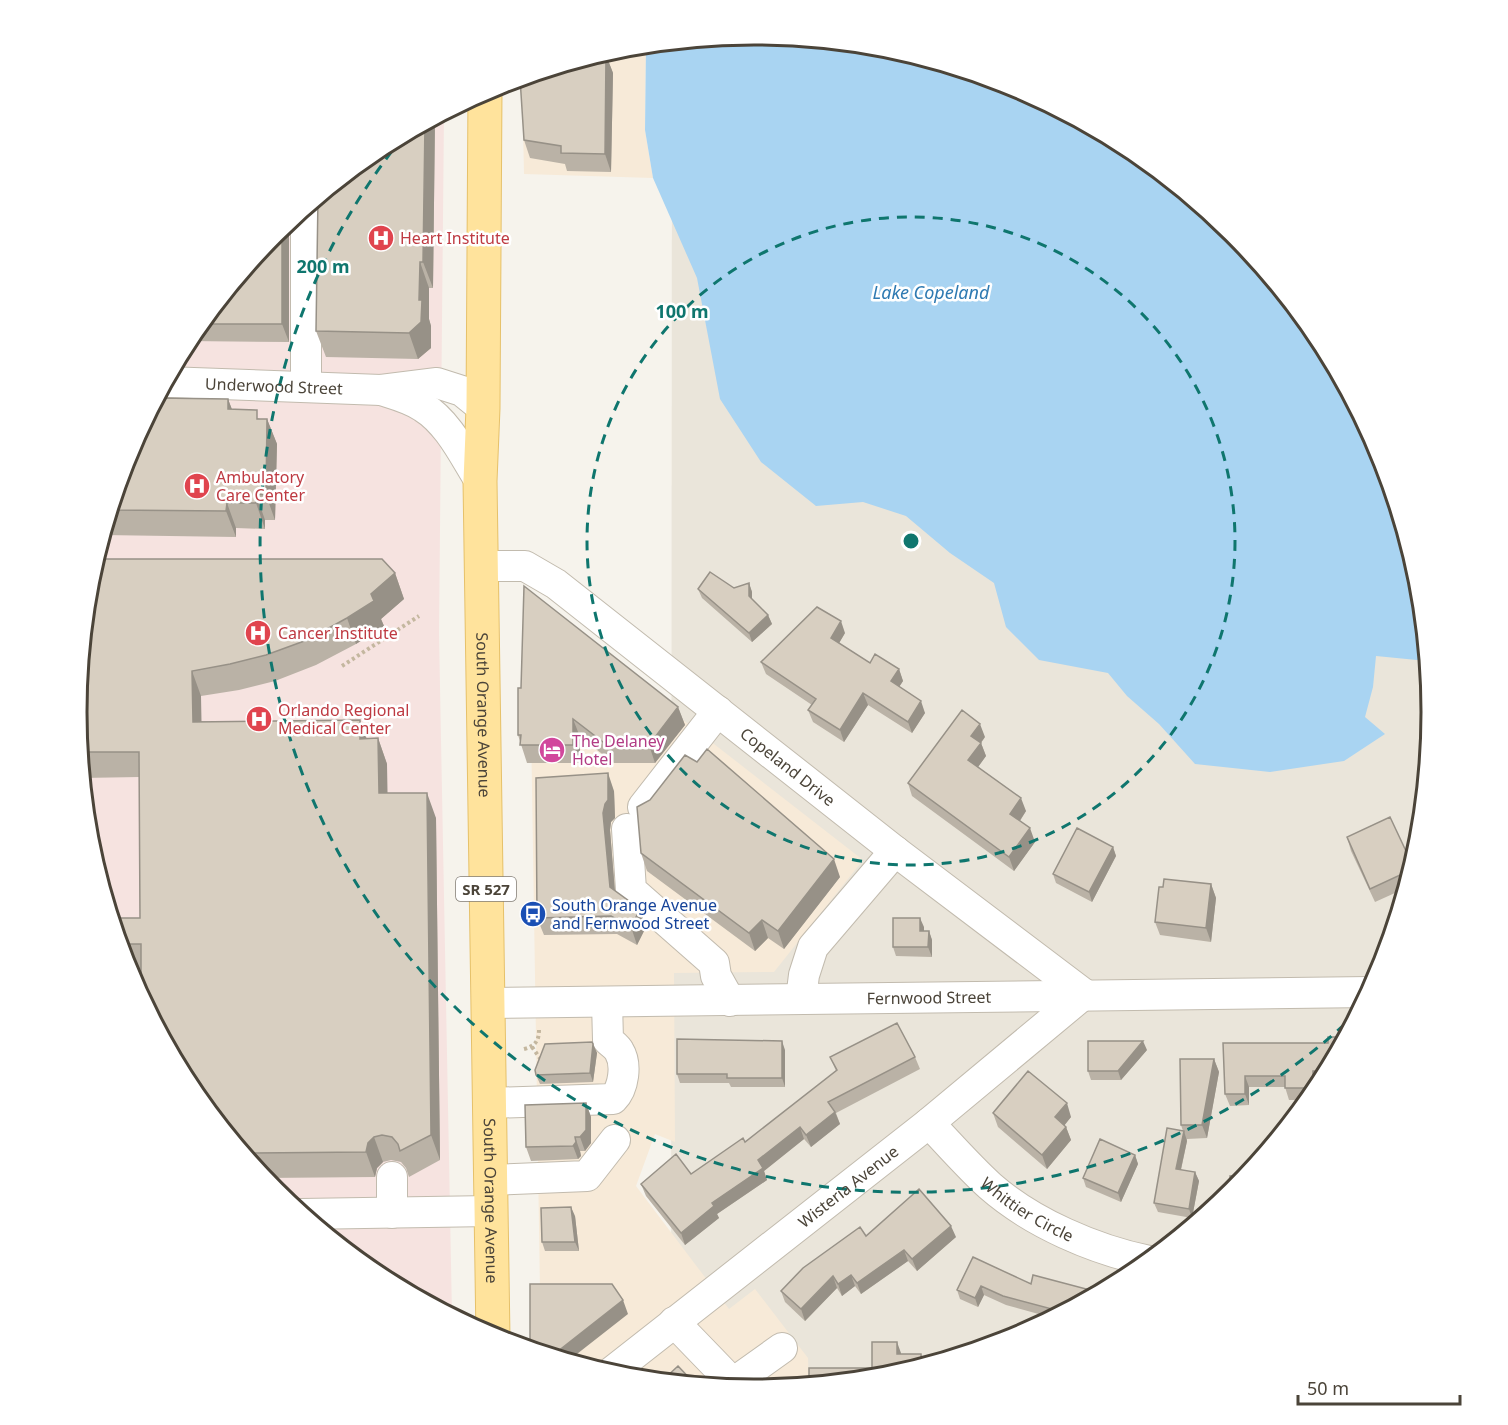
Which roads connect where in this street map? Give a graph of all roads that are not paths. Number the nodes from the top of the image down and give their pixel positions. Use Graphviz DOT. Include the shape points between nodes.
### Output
graph roads {
  1 [pos="485,102"];
  2 [pos="306,218"];
  3 [pos="174,382"];
  4 [pos="306,387"];
  5 [pos="381,390"];
  6 [pos="483,408"];
  7 [pos="480,481"];
  8 [pos="482,566"];
  9 [pos="718,711"];
  10 [pos="887,860"];
  11 [pos="1360,992"];
  12 [pos="1084,994"];
  13 [pos="801,999"];
  14 [pos="730,1001"];
  15 [pos="607,1002"];
  16 [pos="488,1003"];
  17 [pos="489,1103"];
  18 [pos="929,1123"];
  19 [pos="615,1140"];
  20 [pos="392,1177"];
  21 [pos="491,1196"];
  22 [pos="393,1213"];
  23 [pos="314,1214"];
  24 [pos="1139,1258"];
  25 [pos="674,1323"];
  26 [pos="493,1326"];
  27 [pos="782,1348"];
  28 [pos="619,1366"];
  29 [pos="729,1379"];
  30 [pos="743,1380"];
  1 -- 6 [label="main road, South Orange Avenue / SR 527"];
  2 -- 4 [label="street"];
  3 -- 4 [label="street, Underwood Street"];
  4 -- 5 [label="street, Underwood Street"];
  5 -- 6 [label="street, Underwood Street" via="437,383 462,390"];
  5 -- 7 [label="street, Underwood Street" via="410,400 436,417"];
  6 -- 7 [label="main road, South Orange Avenue / SR 527"];
  7 -- 8 [label="main road, South Orange Avenue / SR 527"];
  8 -- 9 [label="street, Copeland Drive" via="525,566 542,576"];
  8 -- 16 [label="main road, South Orange Avenue / SR 527"];
  9 -- 10 [label="street, Copeland Drive"];
  9 -- 14 [label="street" via="635,818 631,890 714,963 716,976"];
  10 -- 12 [label="street, Copeland Drive"];
  10 -- 13 [label="street" via="813,947"];
  11 -- 12 [label="street, Fernwood Street"];
  12 -- 13 [label="street, Fernwood Street"];
  12 -- 18 [label="street, Wisteria Avenue"];
  13 -- 14 [label="street, Fernwood Street"];
  14 -- 15 [label="street, Fernwood Street"];
  15 -- 16 [label="street, Fernwood Street"];
  15 -- 17 [label="street" via="608,1040 619,1051 622,1063 623,1083 613,1099"];
  16 -- 17 [label="main road, South Orange Avenue / SR 527"];
  17 -- 21 [label="main road, South Orange Avenue / SR 527"];
  18 -- 24 [label="street, Whittier Circle" via="992,1187 1034,1217 1079,1240"];
  18 -- 25 [label="street, Wisteria Avenue"];
  19 -- 21 [label="street" via="587,1176"];
  20 -- 22 [label="street"];
  21 -- 22 [label="street"];
  21 -- 26 [label="main road, South Orange Avenue / SR 527"];
  22 -- 23 [label="street"];
  25 -- 28 [label="street, Wisteria Avenue"];
  25 -- 29 [label="street"];
  27 -- 30 [label="street"];
}
